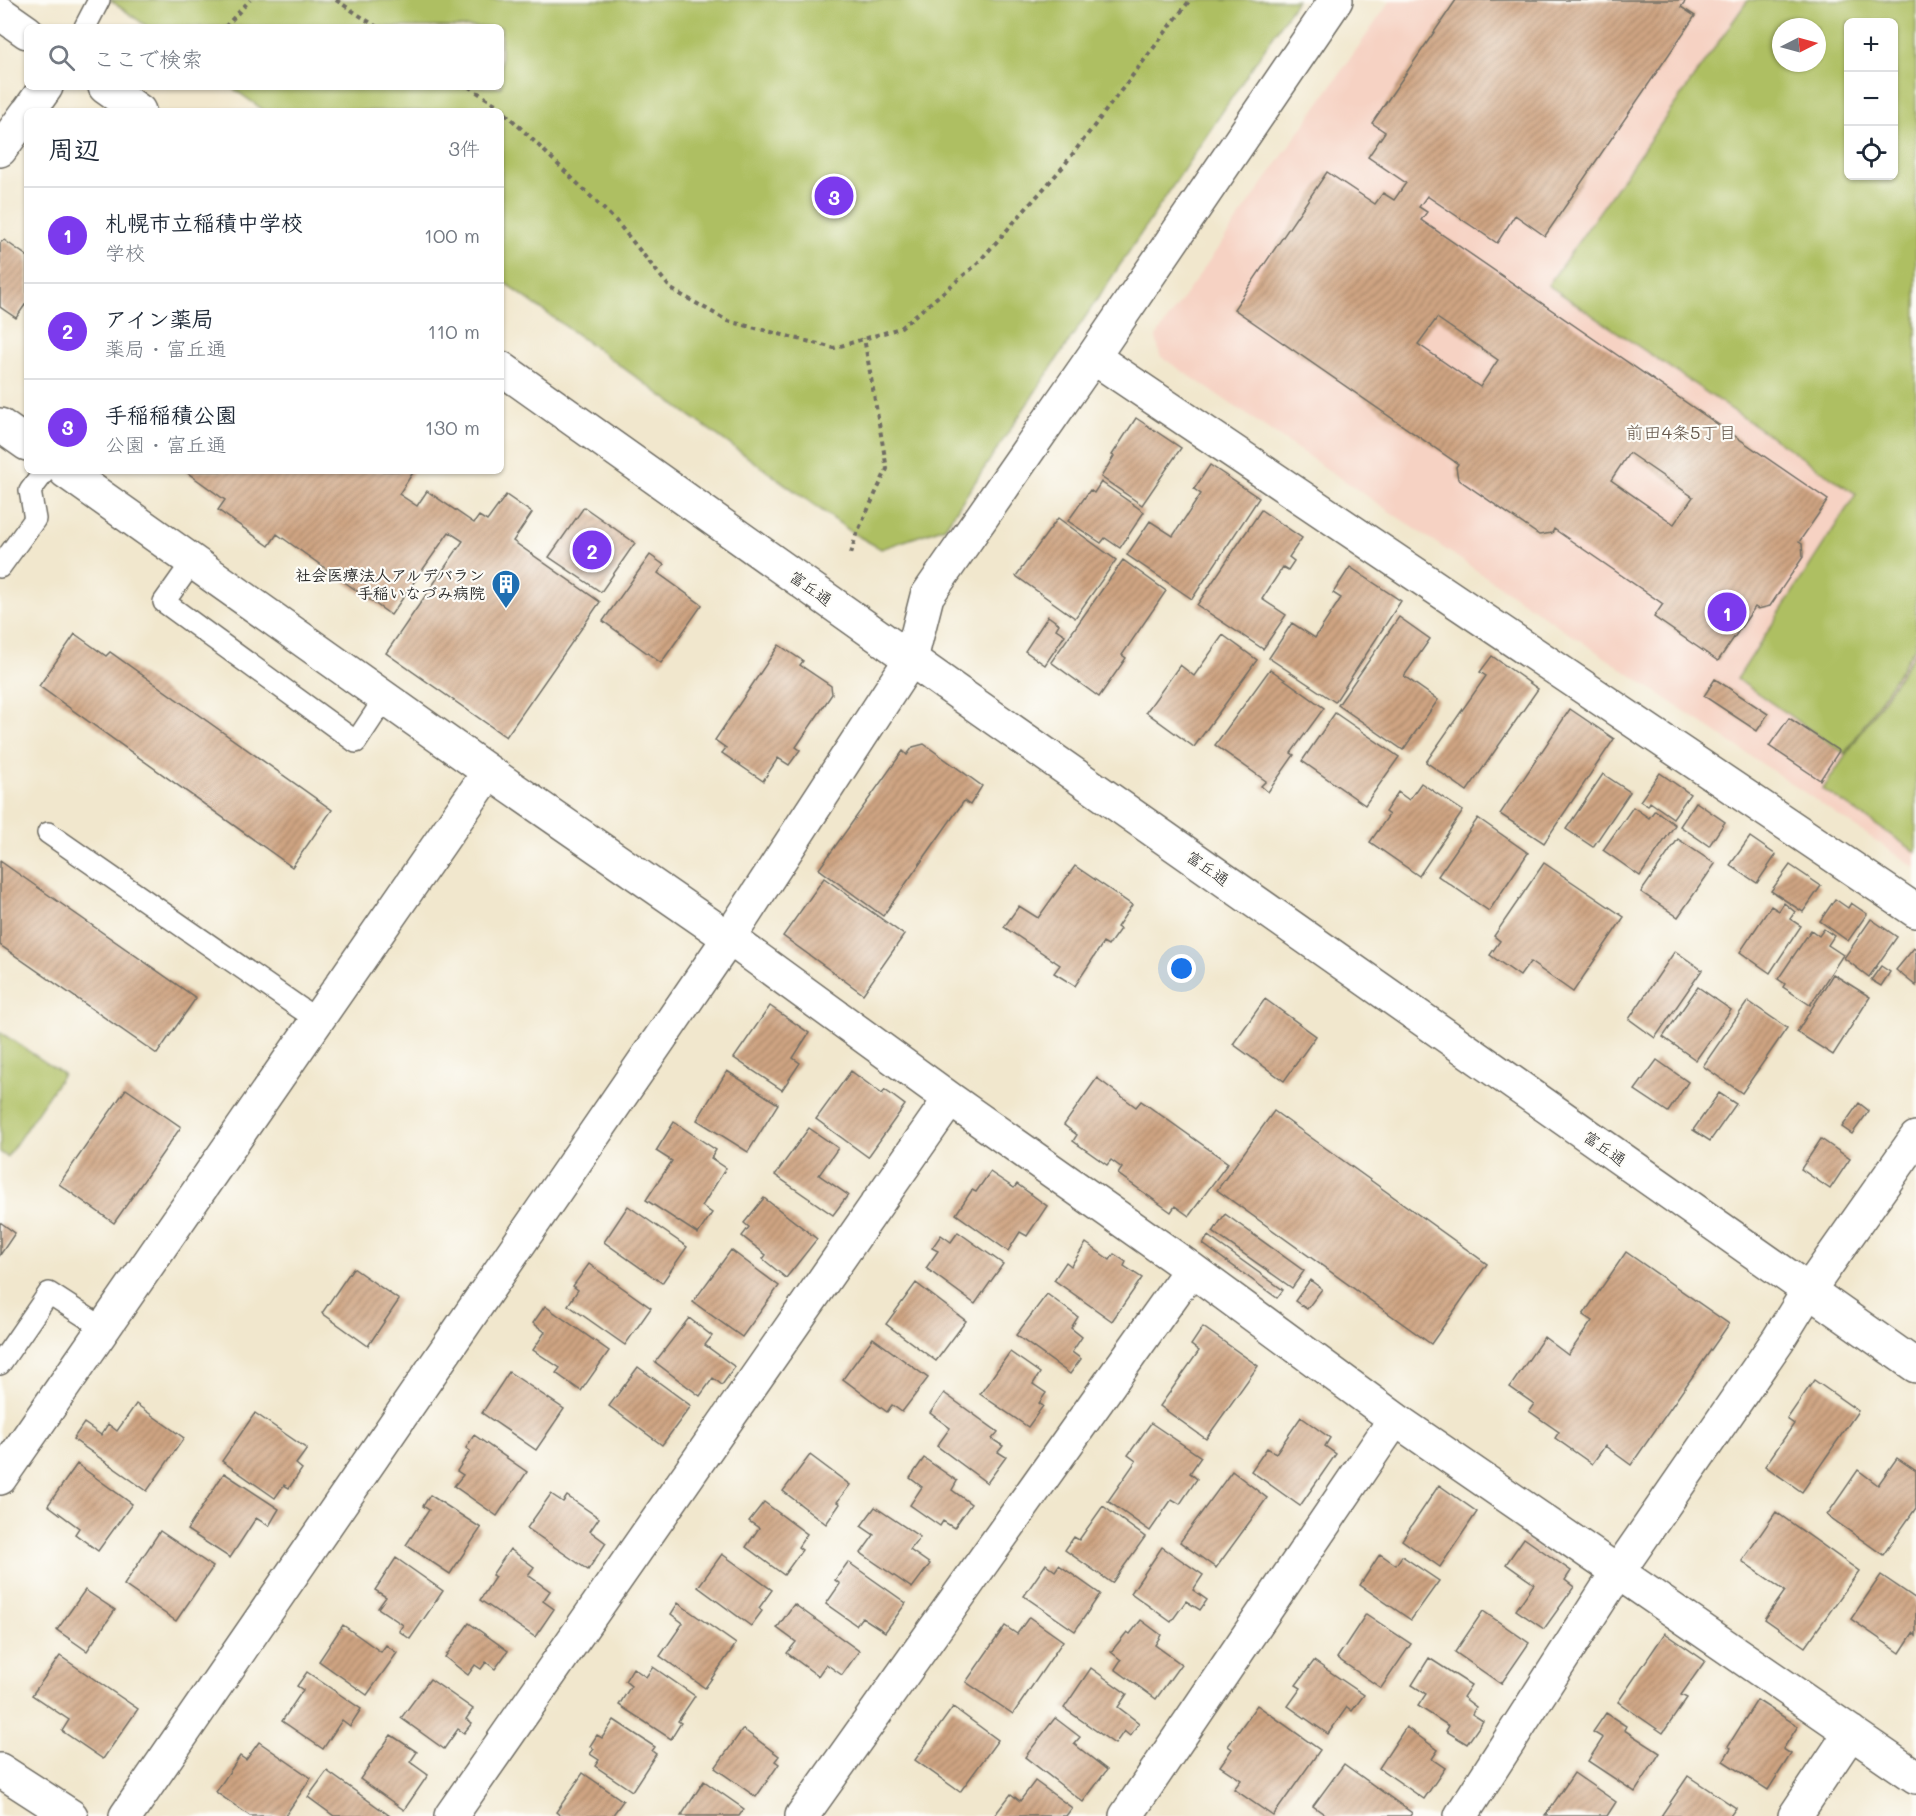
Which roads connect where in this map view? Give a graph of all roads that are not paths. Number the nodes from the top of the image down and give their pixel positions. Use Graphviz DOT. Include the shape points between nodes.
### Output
graph roads {
  1 [pos="99,0"];
  2 [pos="1336,0"];
  3 [pos="0,13"];
  4 [pos="87,24"];
  5 [pos="24,30"];
  6 [pos="44,90"];
  7 [pos="109,90"];
  8 [pos="31,108"];
  9 [pos="135,108"];
  10 [pos="24,117"];
  11 [pos="0,150"];
  12 [pos="1093,357"];
  13 [pos="504,370"];
  14 [pos="0,425"];
  15 [pos="24,442"];
  16 [pos="43,474"];
  17 [pos="70,474"];
  18 [pos="193,561"];
  19 [pos="0,567"];
  20 [pos="911,659"];
  21 [pos="385,698"];
  22 [pos="489,772"];
  23 [pos="48,833"];
  24 [pos="1916,911"];
  25 [pos="729,938"];
  26 [pos="317,1020"];
  27 [pos="950,1099"];
  28 [pos="1916,1138"];
  29 [pos="1191,1269"];
  30 [pos="1809,1290"];
  31 [pos="103,1328"];
  32 [pos="0,1364"];
  33 [pos="1916,1366"];
  34 [pos="1395,1419"];
  35 [pos="0,1478"];
  36 [pos="1617,1573"];
  37 [pos="1851,1732"];
  38 [pos="0,1770"];
  39 [pos="1916,1777"];
  40 [pos="71,1816"];
  41 [pos="126,1816"];
  42 [pos="451,1816"];
  43 [pos="802,1816"];
  44 [pos="1126,1816"];
  45 [pos="1461,1816"];
  46 [pos="1795,1816"];
  1 -- 4 [label="lane"];
  2 -- 12 [label="street"];
  3 -- 5 [label="street"];
  6 -- 8 [label="street"];
  7 -- 9 [label="street"];
  10 -- 11 [label="street"];
  12 -- 20 [label="street" via="927,596"];
  12 -- 24 [label="street"];
  13 -- 20 [label="street, 富丘通"];
  14 -- 15 [label="street"];
  16 -- 19 [label="lane" via="30,491 35,519"];
  17 -- 18 [label="street"];
  18 -- 21 [label="street"];
  18 -- 21 [label="lane" via="164,602 356,742"];
  20 -- 25 [label="street"];
  20 -- 30 [label="street, 富丘通"];
  21 -- 22 [label="street"];
  22 -- 25 [label="street"];
  22 -- 26 [label="street"];
  23 -- 26 [label="lane"];
  25 -- 27 [label="street"];
  25 -- 41 [label="street"];
  26 -- 31 [label="street"];
  27 -- 29 [label="street"];
  27 -- 42 [label="street"];
  28 -- 30 [label="street"];
  29 -- 34 [label="street"];
  29 -- 43 [label="street"];
  30 -- 33 [label="street, 富丘通"];
  30 -- 36 [label="street"];
  31 -- 32 [label="lane" via="48,1293"];
  31 -- 35 [label="street"];
  34 -- 36 [label="street"];
  34 -- 44 [label="street"];
  36 -- 37 [label="street"];
  36 -- 45 [label="street"];
  37 -- 39 [label="street"];
  37 -- 46 [label="street"];
  38 -- 40 [label="street"];
}
